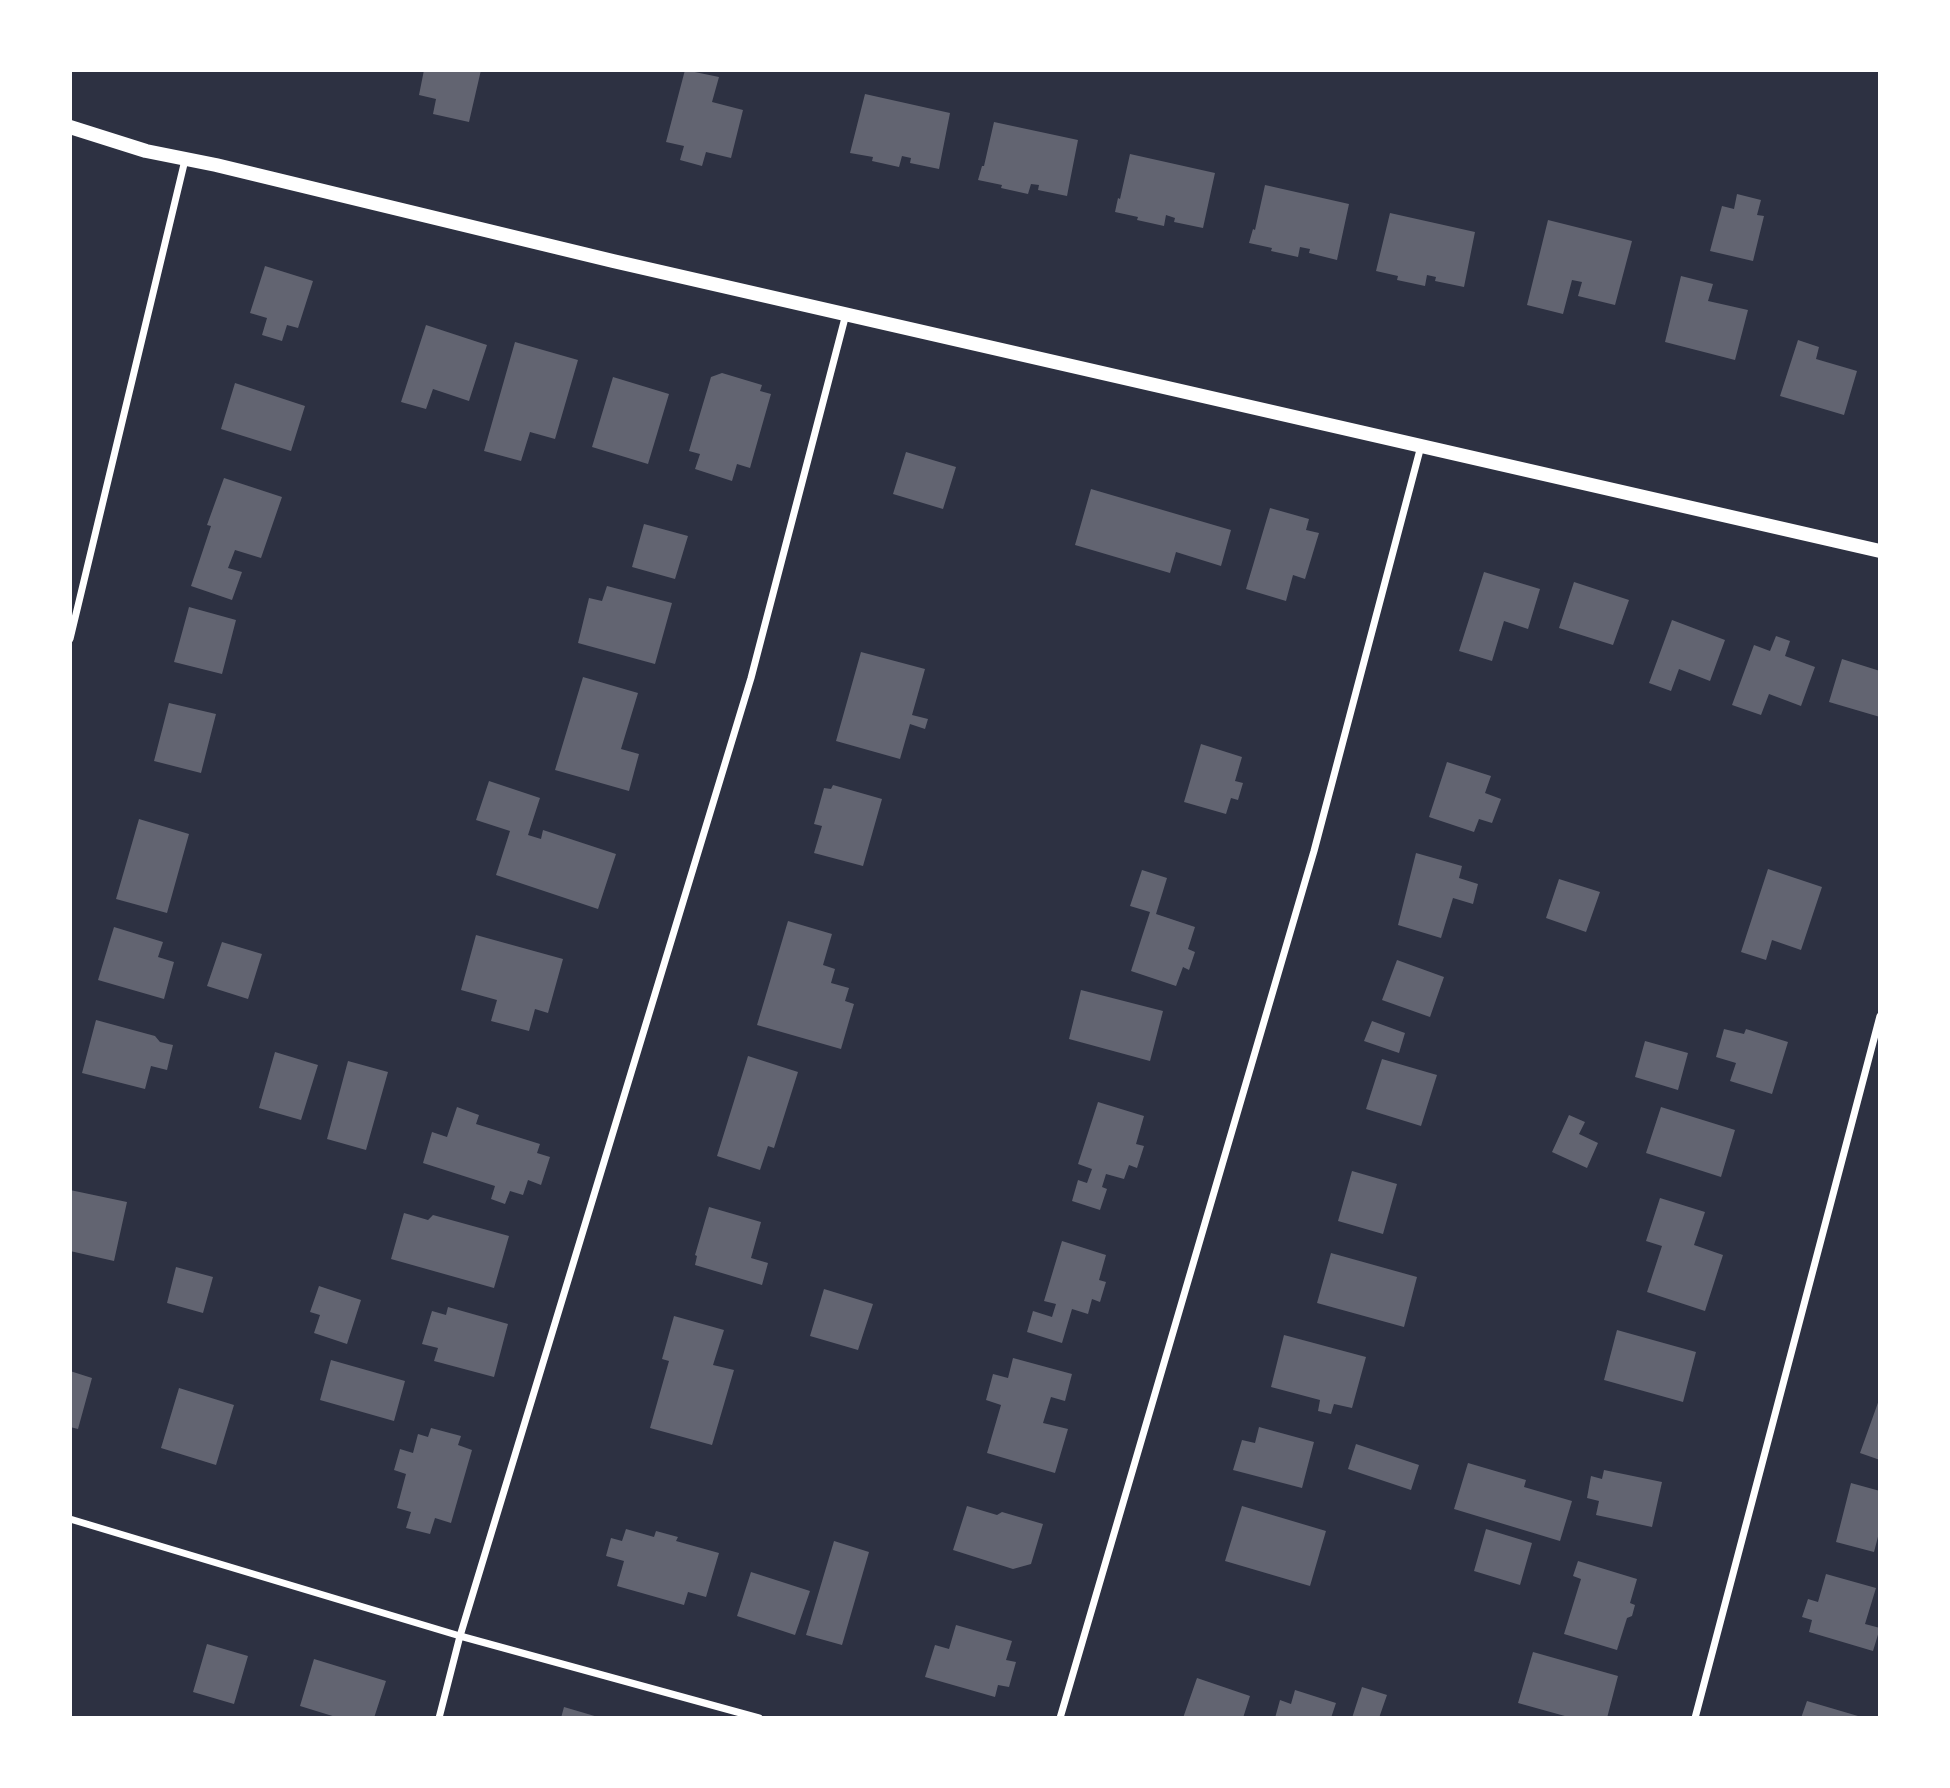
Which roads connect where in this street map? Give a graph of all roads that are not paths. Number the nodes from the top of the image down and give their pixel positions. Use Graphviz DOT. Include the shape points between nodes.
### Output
graph roads {
  1 [pos="70,127"];
  2 [pos="185,160"];
  3 [pos="846,314"];
  4 [pos="1421,446"];
  5 [pos="1880,551"];
  6 [pos="70,639"];
  7 [pos="1880,1016"];
  8 [pos="70,1519"];
  9 [pos="460,1636"];
  10 [pos="439,1718"];
  11 [pos="759,1718"];
  12 [pos="1060,1718"];
  13 [pos="1695,1718"];
  1 -- 2 [label="main road"];
  2 -- 3 [label="main road"];
  2 -- 6 [label="street"];
  3 -- 4 [label="main road"];
  3 -- 9 [label="street" via="751,677"];
  4 -- 5 [label="main road"];
  4 -- 12 [label="street" via="1314,851"];
  7 -- 13 [label="street"];
  8 -- 9 [label="street"];
  9 -- 10 [label="street"];
  9 -- 11 [label="street"];
}
